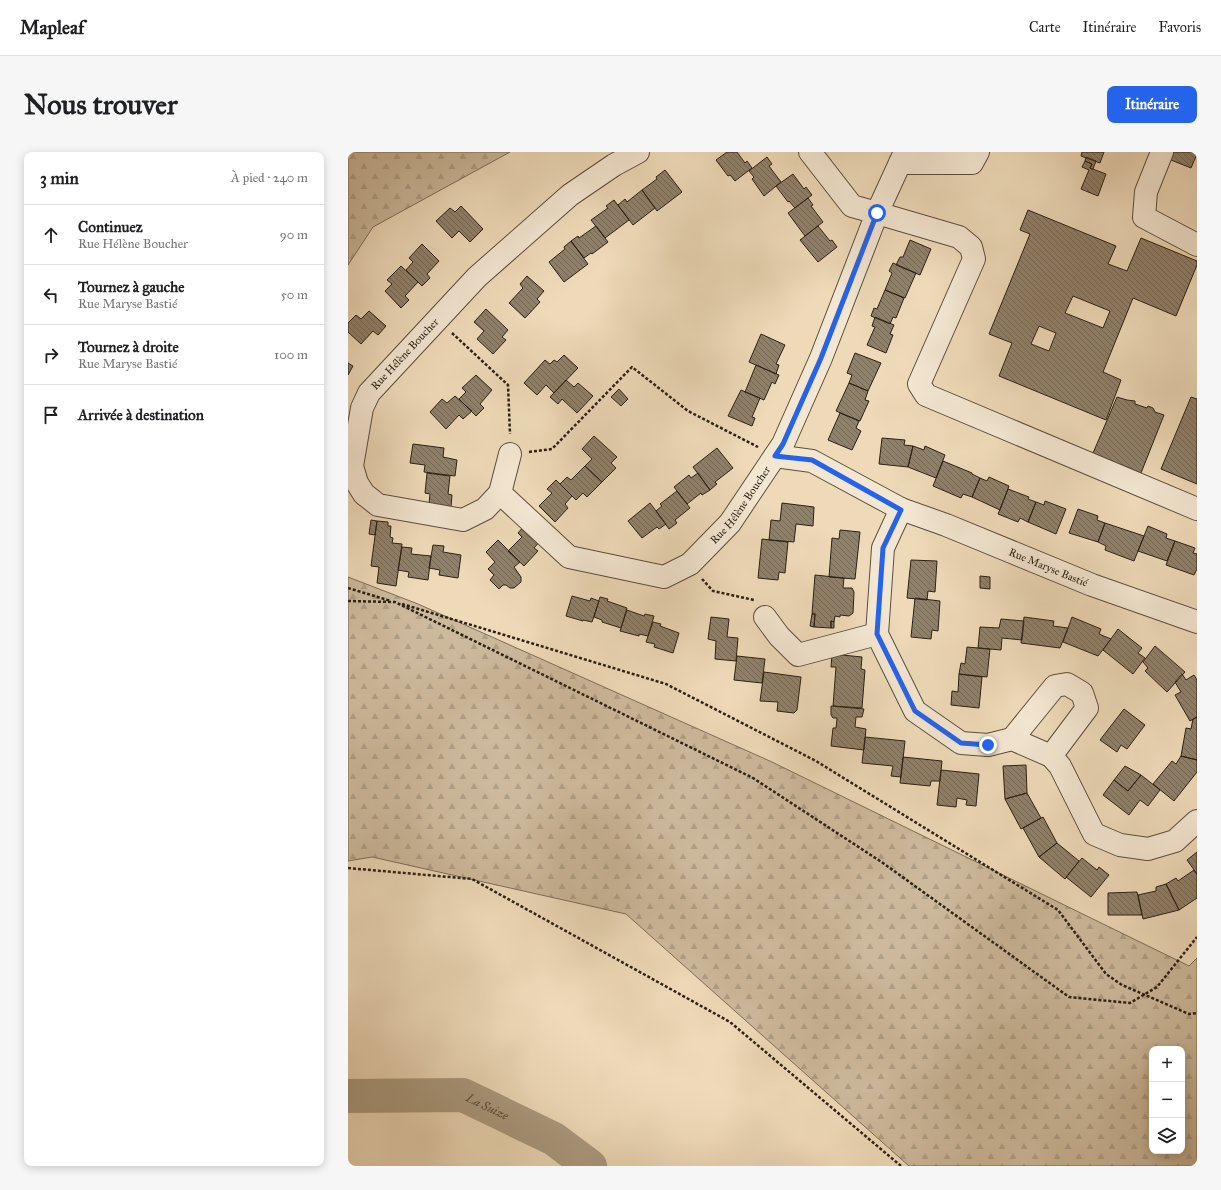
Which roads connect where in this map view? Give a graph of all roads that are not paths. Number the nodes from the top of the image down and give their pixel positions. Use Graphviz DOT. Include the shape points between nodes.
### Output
graph roads {
  1 [pos="638,152"];
  2 [pos="810,152"];
  3 [pos="978,152"];
  4 [pos="1162,152"];
  5 [pos="903,157"];
  6 [pos="877,213"];
  7 [pos="1197,245"];
  8 [pos="510,454"];
  9 [pos="775,456"];
  10 [pos="500,492"];
  11 [pos="1197,509"];
  12 [pos="901,510"];
  13 [pos="765,617"];
  14 [pos="1197,622"];
  15 [pos="877,634"];
  16 [pos="1012,739"];
  17 [pos="1051,756"];
  18 [pos="1197,821"];
  1 -- 10 [label="street, Rue Hélène Boucher" via="614,164 570,195 477,278 369,393 362,408 352,466 357,483 364,494 378,505 463,520 484,509"];
  2 -- 6 [label="street" via="852,206"];
  3 -- 5 [label="street" via="972,163"];
  4 -- 7 [label="street" via="1146,192 1144,217"];
  5 -- 6 [label="street, Rue Hélène Boucher"];
  6 -- 9 [label="street, Rue Hélène Boucher" via="821,358 783,444"];
  6 -- 11 [label="street" via="959,237 971,247 974,259 919,384 926,395"];
  8 -- 10 [label="street, Rue Hélène Boucher"];
  9 -- 10 [label="street, Rue Hélène Boucher" via="730,523 690,564 664,577 569,557"];
  9 -- 12 [label="street, Rue Maryse Bastié" via="812,460"];
  12 -- 14 [label="street, Rue Maryse Bastié" via="946,525 1092,585"];
  12 -- 15 [label="street" via="883,548"];
  13 -- 15 [label="street" via="798,655"];
  15 -- 16 [label="street" via="915,711 961,743 988,745"];
  16 -- 17 [label="street"];
  16 -- 17 [label="street" via="1055,686 1067,684 1082,693 1087,708"];
  17 -- 18 [label="street" via="1060,766 1094,834 1120,845 1148,849 1175,841"];
}
